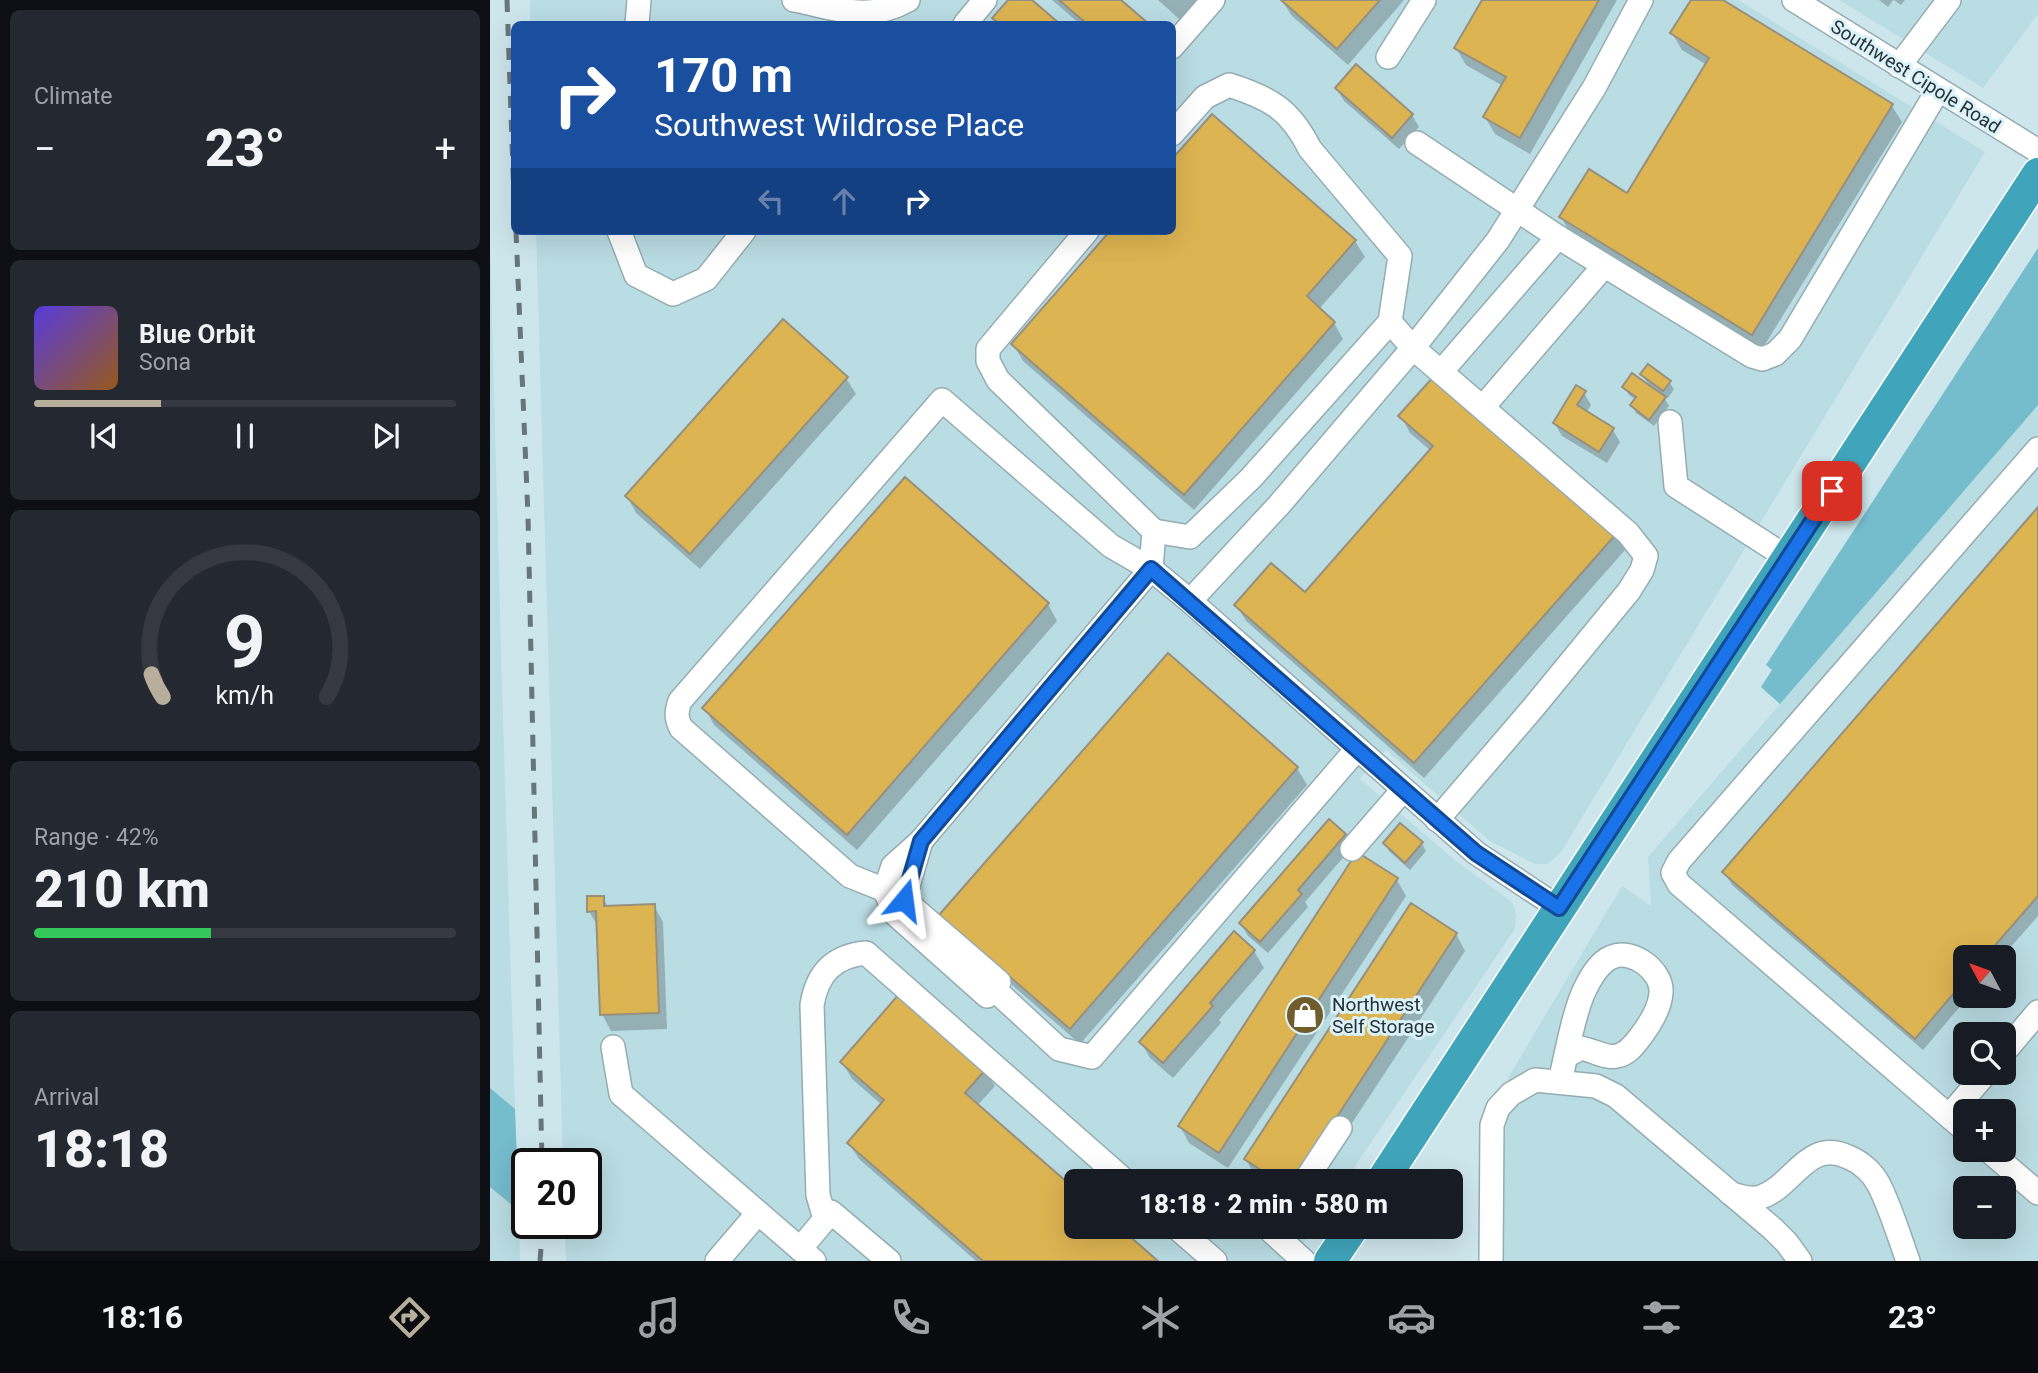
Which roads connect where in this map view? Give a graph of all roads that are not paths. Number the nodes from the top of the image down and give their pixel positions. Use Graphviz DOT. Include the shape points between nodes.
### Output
graph roads {
  1 [pos="639,0"];
  2 [pos="794,0"];
  3 [pos="908,0"];
  4 [pos="985,0"];
  5 [pos="1213,0"];
  6 [pos="1424,0"];
  7 [pos="1641,0"];
  8 [pos="1794,0"];
  9 [pos="1949,0"];
  10 [pos="828,16"];
  11 [pos="637,21"];
  12 [pos="968,21"];
  13 [pos="1176,42"];
  14 [pos="1388,57"];
  15 [pos="1899,66"];
  16 [pos="1938,90"];
  17 [pos="1176,130"];
  18 [pos="1418,143"];
  19 [pos="2038,151"];
  20 [pos="2038,174"];
  21 [pos="1515,210"];
  22 [pos="621,235"];
  23 [pos="741,235"];
  24 [pos="1084,235"];
  25 [pos="1558,237"];
  26 [pos="1604,266"];
  27 [pos="1390,322"];
  28 [pos="1413,348"];
  29 [pos="1441,372"];
  30 [pos="1483,407"];
  31 [pos="1670,422"];
  32 [pos="2038,449"];
  33 [pos="1251,478"];
  34 [pos="1279,505"];
  35 [pos="1154,531"];
  36 [pos="1788,558"];
  37 [pos="1151,569"];
  38 [pos="1190,601"];
  39 [pos="1356,750"];
  40 [pos="1403,790"];
  41 [pos="1437,820"];
  42 [pos="921,841"];
  43 [pos="1352,849"];
  44 [pos="885,890"];
  45 [pos="1559,908"];
  46 [pos="995,990"];
  47 [pos="2038,1012"];
  48 [pos="2016,1038"];
  49 [pos="613,1047"];
  50 [pos="1566,1056"];
  51 [pos="1560,1082"];
  52 [pos="1953,1120"];
  53 [pos="1340,1128"];
  54 [pos="2002,1162"];
  55 [pos="1111,1169"];
  56 [pos="1313,1169"];
  57 [pos="1390,1169"];
  58 [pos="1730,1193"];
  59 [pos="2038,1193"];
  60 [pos="758,1213"];
  61 [pos="825,1219"];
  62 [pos="1190,1239"];
  63 [pos="1279,1239"];
  64 [pos="1345,1239"];
  65 [pos="807,1255"];
  66 [pos="717,1261"];
  67 [pos="889,1261"];
  68 [pos="1215,1261"];
  69 [pos="1304,1261"];
  70 [pos="1331,1261"];
  71 [pos="1491,1261"];
  72 [pos="1800,1261"];
  73 [pos="1908,1261"];
  1 -- 11 [label="street"];
  2 -- 10 [label="street"];
  3 -- 10 [label="street" via="891,10"];
  4 -- 12 [label="street"];
  5 -- 13 [label="street"];
  6 -- 14 [label="street"];
  7 -- 21 [label="street" via="1594,88"];
  8 -- 15 [label="street, Southwest Cipole Road"];
  9 -- 15 [label="street"];
  15 -- 16 [label="street, Southwest Cipole Road"];
  16 -- 19 [label="street, Southwest Cipole Road"];
  16 -- 26 [label="street" via="1790,339 1775,354 1762,359 1752,356"];
  17 -- 27 [label="street" via="1205,97 1230,85 1261,95 1278,107 1400,256"];
  18 -- 21 [label="street"];
  20 -- 36 [label="highway"];
  21 -- 25 [label="street"];
  21 -- 28 [label="street" via="1498,240"];
  22 -- 23 [label="street" via="636,275 673,294 706,279"];
  24 -- 35 [label="street" via="988,349 988,361 998,380"];
  25 -- 26 [label="street"];
  25 -- 29 [label="street"];
  26 -- 30 [label="street"];
  27 -- 28 [label="street"];
  27 -- 33 [label="street"];
  28 -- 29 [label="street"];
  28 -- 34 [label="street"];
  29 -- 30 [label="street"];
  30 -- 41 [label="street" via="1628,533 1646,556 1629,591"];
  31 -- 36 [label="street" via="1676,486"];
  32 -- 52 [label="street" via="1673,873 1679,884"];
  33 -- 34 [label="street"];
  33 -- 35 [label="street" via="1190,537"];
  34 -- 38 [label="street"];
  35 -- 37 [label="street"];
  36 -- 45 [label="highway"];
  37 -- 38 [label="street"];
  37 -- 42 [label="street"];
  37 -- 44 [label="street" via="1111,546 942,400 680,701 676,710 681,728 850,876"];
  38 -- 39 [label="street"];
  39 -- 40 [label="street"];
  39 -- 46 [label="street" via="1092,1057 1059,1049"];
  40 -- 41 [label="street"];
  40 -- 43 [label="street"];
  41 -- 45 [label="street" via="1476,853"];
  42 -- 44 [label="street" via="893,866"];
  42 -- 46 [label="street" via="904,900 999,982"];
  44 -- 46 [label="street" via="894,913 987,996"];
  45 -- 57 [label="highway"];
  47 -- 48 [label="street"];
  49 -- 60 [label="street" via="621,1094"];
  50 -- 50 [label="street" via="1584,991 1603,963 1623,954 1645,964 1662,990 1648,1027 1635,1045 1619,1056 1581,1048"];
  50 -- 51 [label="street"];
  51 -- 58 [label="street" via="1596,1086 1616,1096"];
  51 -- 71 [label="street" via="1535,1080 1498,1108 1492,1125"];
  53 -- 56 [label="street"];
  54 -- 59 [label="street"];
  55 -- 61 [label="street" via="866,953 855,954 825,971 814,989 812,1005 818,1195"];
  58 -- 72 [label="street" via="1773,1229"];
  58 -- 73 [label="street" via="1763,1197 1804,1161 1822,1154 1842,1154 1860,1162 1878,1183"];
  60 -- 65 [label="street"];
  60 -- 66 [label="street"];
  61 -- 65 [label="street"];
  61 -- 67 [label="street" via="831,1212"];
  62 -- 68 [label="street"];
  63 -- 69 [label="street"];
  64 -- 70 [label="highway"];
}
